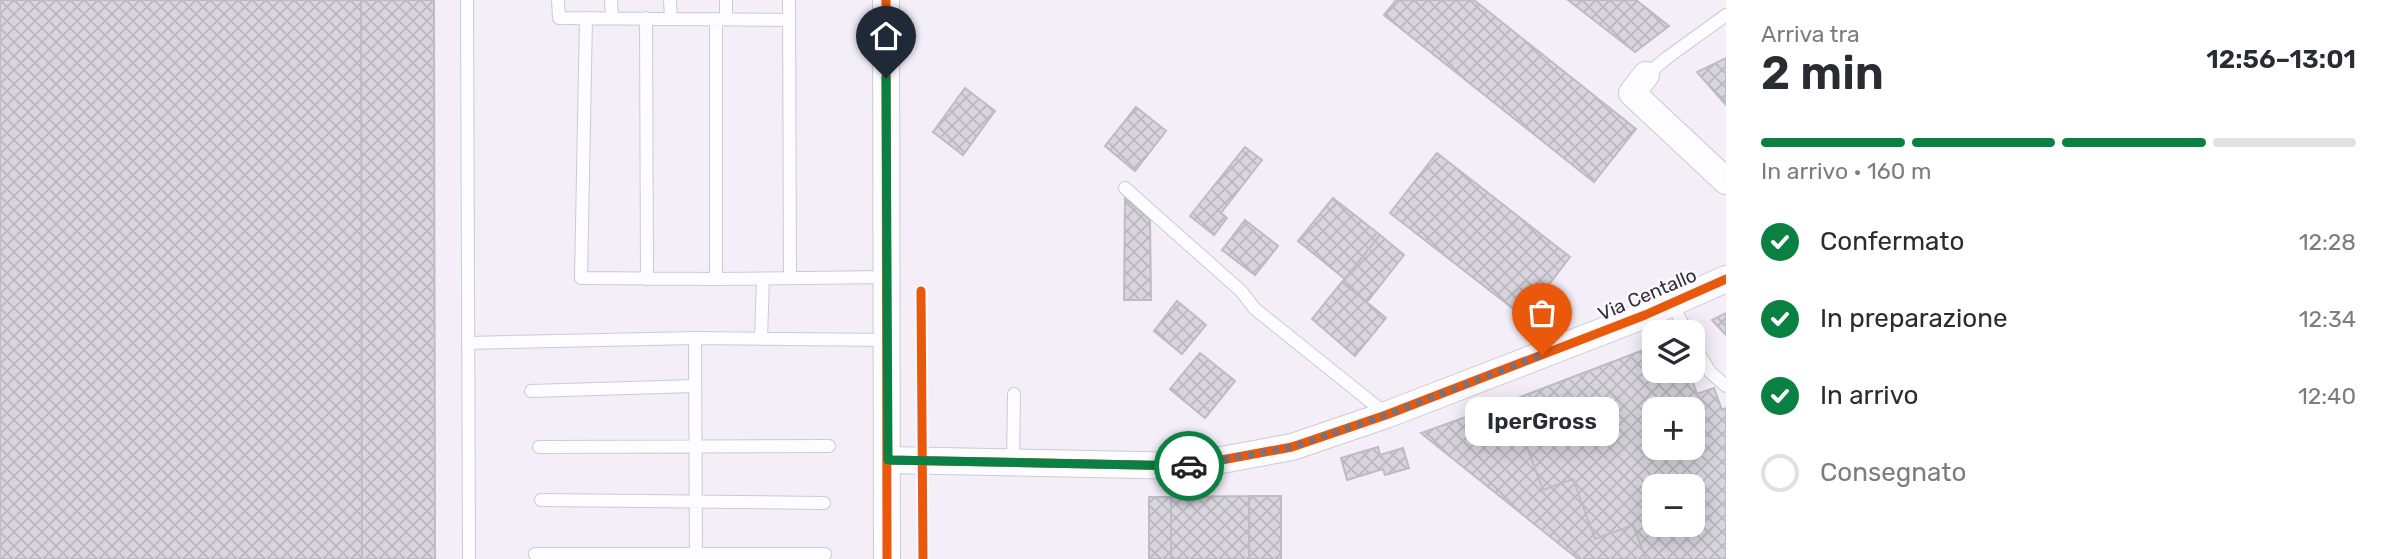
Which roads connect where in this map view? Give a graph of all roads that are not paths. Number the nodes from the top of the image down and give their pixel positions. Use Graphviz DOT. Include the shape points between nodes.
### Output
graph roads {
  1 [pos="467,0"];
  2 [pos="558,0"];
  3 [pos="611,0"];
  4 [pos="670,0"];
  5 [pos="726,0"];
  6 [pos="789,0"];
  7 [pos="886,0"];
  8 [pos="1726,15"];
  9 [pos="586,18"];
  10 [pos="612,18"];
  11 [pos="646,18"];
  12 [pos="671,19"];
  13 [pos="721,19"];
  14 [pos="789,20"];
  15 [pos="1646,75"];
  16 [pos="1726,181"];
  17 [pos="1125,188"];
  18 [pos="887,277"];
  19 [pos="790,278"];
  20 [pos="647,279"];
  21 [pos="716,279"];
  22 [pos="763,279"];
  23 [pos="1726,279"];
  24 [pos="1672,304"];
  25 [pos="1681,320"];
  26 [pos="695,338"];
  27 [pos="761,338"];
  28 [pos="887,340"];
  29 [pos="468,343"];
  30 [pos="1705,364"];
  31 [pos="695,386"];
  32 [pos="1726,386"];
  33 [pos="531,391"];
  34 [pos="1014,394"];
  35 [pos="1386,415"];
  36 [pos="695,446"];
  37 [pos="829,446"];
  38 [pos="540,447"];
  39 [pos="888,460"];
  40 [pos="1013,463"];
  41 [pos="541,500"];
  42 [pos="696,502"];
  43 [pos="824,503"];
  44 [pos="535,554"];
  45 [pos="825,554"];
  46 [pos="696,557"];
  47 [pos="469,559"];
  48 [pos="887,559"];
  1 -- 29 [label="lane"];
  2 -- 9 [label="lane" via="559,18"];
  3 -- 10 [label="lane"];
  4 -- 12 [label="lane"];
  5 -- 13 [label="lane"];
  6 -- 14 [label="lane"];
  7 -- 18 [label="street"];
  8 -- 15 [label="lane"];
  9 -- 10 [label="lane"];
  9 -- 20 [label="lane" via="581,278"];
  10 -- 11 [label="lane"];
  11 -- 12 [label="lane"];
  11 -- 20 [label="lane"];
  12 -- 13 [label="lane"];
  13 -- 14 [label="lane"];
  13 -- 21 [label="lane"];
  14 -- 19 [label="lane"];
  15 -- 16 [label="street" via="1632,93"];
  17 -- 35 [label="lane" via="1241,291 1255,309"];
  18 -- 19 [label="lane"];
  18 -- 28 [label="street"];
  19 -- 22 [label="lane"];
  20 -- 21 [label="lane"];
  21 -- 22 [label="lane"];
  22 -- 27 [label="lane"];
  23 -- 24 [label="street, Via Centallo"];
  24 -- 25 [label="lane"];
  24 -- 35 [label="street, Via Centallo"];
  26 -- 27 [label="lane"];
  26 -- 29 [label="lane"];
  26 -- 31 [label="lane"];
  27 -- 28 [label="lane"];
  28 -- 39 [label="street"];
  29 -- 47 [label="lane"];
  30 -- 32 [label="lane"];
  31 -- 33 [label="lane"];
  31 -- 36 [label="lane"];
  34 -- 40 [label="lane"];
  35 -- 40 [label="street, Via Centallo" via="1292,447 1189,466"];
  36 -- 37 [label="lane"];
  36 -- 38 [label="lane"];
  36 -- 42 [label="lane"];
  39 -- 40 [label="street, Via Centallo"];
  39 -- 48 [label="street"];
  41 -- 42 [label="lane"];
  42 -- 43 [label="lane"];
  42 -- 46 [label="lane"];
  44 -- 46 [label="lane"];
  45 -- 46 [label="lane"];
}
